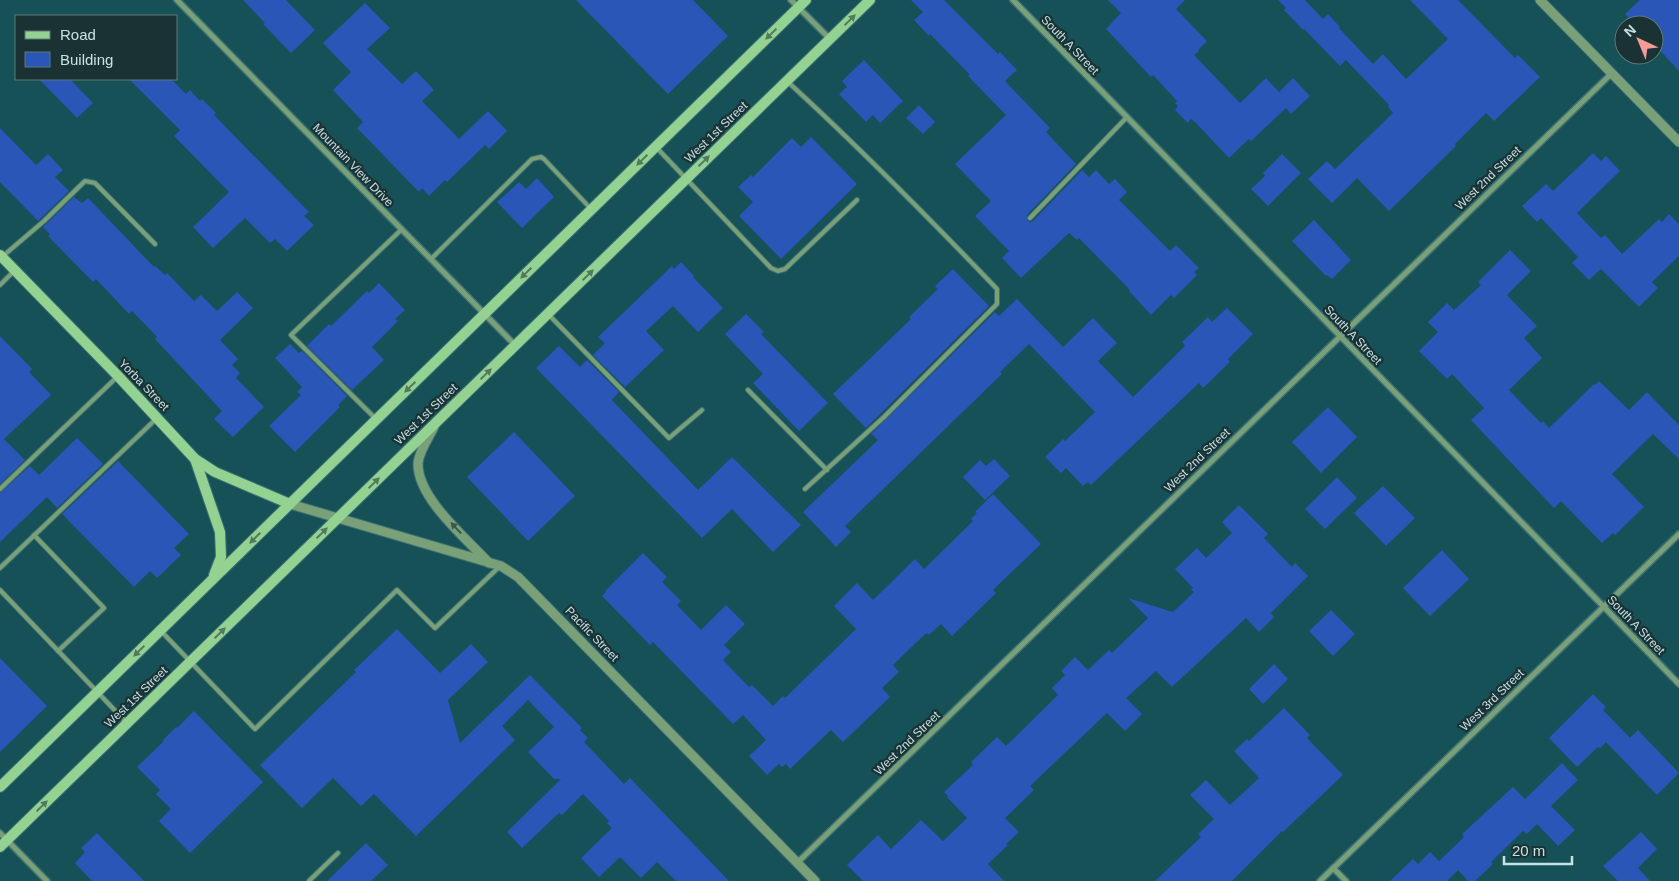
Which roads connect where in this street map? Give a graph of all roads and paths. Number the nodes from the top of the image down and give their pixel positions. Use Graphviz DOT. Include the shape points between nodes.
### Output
graph roads {
  1 [pos="177,0"];
  2 [pos="870,0"];
  3 [pos="1013,0"];
  4 [pos="1540,0"];
  5 [pos="799,2"];
  6 [pos="830,39"];
  7 [pos="1612,73"];
  8 [pos="786,81"];
  9 [pos="1127,117"];
  10 [pos="1679,142"];
  11 [pos="656,147"];
  12 [pos="685,180"];
  13 [pos="857,200"];
  14 [pos="592,209"];
  15 [pos="1030,218"];
  16 [pos="402,229"];
  17 [pos="155,244"];
  18 [pos="1,256"];
  19 [pos="431,259"];
  20 [pos="15,270"];
  21 [pos="0,285"];
  22 [pos="548,313"];
  23 [pos="484,314"];
  24 [pos="1340,336"];
  25 [pos="515,345"];
  26 [pos="118,376"];
  27 [pos="748,390"];
  28 [pos="702,410"];
  29 [pos="158,418"];
  30 [pos="376,419"];
  31 [pos="438,420"];
  32 [pos="195,459"];
  33 [pos="827,470"];
  34 [pos="0,489"];
  35 [pos="805,489"];
  36 [pos="290,504"];
  37 [pos="339,517"];
  38 [pos="1679,534"];
  39 [pos="34,535"];
  40 [pos="489,563"];
  41 [pos="501,566"];
  42 [pos="0,568"];
  43 [pos="212,580"];
  44 [pos="0,590"];
  45 [pos="1604,606"];
  46 [pos="160,630"];
  47 [pos="58,651"];
  48 [pos="190,661"];
  49 [pos="1679,684"];
  50 [pos="97,692"];
  51 [pos="127,723"];
  52 [pos="0,786"];
  53 [pos="2,840"];
  54 [pos="338,854"];
  55 [pos="798,863"];
  56 [pos="1333,868"];
  57 [pos="47,881"];
  58 [pos="310,881"];
  59 [pos="815,881"];
  60 [pos="1320,881"];
  61 [pos="1346,881"];
  1 -- 16 [label="street, Mountain View Drive"];
  6 -- 2 [label="main road, West 1st Street, one-way"];
  3 -- 9 [label="street, South A Street"];
  4 -- 7 [label="street"];
  5 -- 6 [label="street"];
  5 -- 11 [label="main road, one-way"];
  6 -- 8 [label="main road, West 1st Street"];
  7 -- 10 [label="street"];
  7 -- 24 [label="street, West 2nd Street"];
  12 -- 8 [label="main road, West 1st Street, one-way"];
  8 -- 33 [label="lane" via="877,166 997,289 998,304"];
  9 -- 15 [label="lane"];
  9 -- 24 [label="street, South A Street"];
  11 -- 12 [label="lane"];
  11 -- 14 [label="main road, one-way"];
  12 -- 13 [label="lane" via="771,268 778,271 785,269"];
  22 -- 12 [label="main road, West 1st Street, one-way"];
  14 -- 19 [label="lane" via="544,159 536,157 494,194"];
  14 -- 23 [label="main road, one-way"];
  16 -- 19 [label="street, Mountain View Drive"];
  16 -- 30 [label="lane" via="291,335"];
  17 -- 18 [label="lane" via="95,183 85,181 44,222"];
  18 -- 20 [label="main road, Yorba Street"];
  19 -- 23 [label="street, Mountain View Drive"];
  20 -- 21 [label="lane"];
  20 -- 26 [label="main road, Yorba Street"];
  22 -- 25 [label="main road, West 1st Street"];
  22 -- 28 [label="lane" via="669,438"];
  23 -- 25 [label="street, Mountain View Drive"];
  23 -- 30 [label="main road, one-way"];
  24 -- 45 [label="street, South A Street"];
  24 -- 55 [label="street, West 2nd Street"];
  31 -- 25 [label="main road, West 1st Street, one-way"];
  26 -- 29 [label="main road, Yorba Street"];
  26 -- 34 [label="lane"];
  27 -- 33 [label="lane"];
  29 -- 32 [label="main road, Yorba Street"];
  29 -- 39 [label="lane"];
  30 -- 36 [label="main road"];
  37 -- 31 [label="main road, West 1st Street, one-way"];
  40 -- 31 [label="street, one-way" via="441,512 420,479 418,461"];
  32 -- 36 [label="main road, Yorba Street" via="215,472"];
  32 -- 43 [label="main road" via="220,532 221,557"];
  33 -- 35 [label="lane"];
  36 -- 37 [label="street, Pacific Street"];
  36 -- 43 [label="main road, one-way"];
  37 -- 40 [label="street, Pacific Street"];
  48 -- 37 [label="main road, West 1st Street, one-way"];
  38 -- 45 [label="street, West 3rd Street"];
  39 -- 42 [label="lane"];
  39 -- 47 [label="lane" via="104,608"];
  40 -- 41 [label="street, Pacific Street"];
  41 -- 48 [label="lane" via="435,628 397,590 255,729"];
  41 -- 55 [label="street, Pacific Street" via="533,591"];
  43 -- 46 [label="main road"];
  44 -- 47 [label="lane"];
  45 -- 49 [label="street, South A Street"];
  45 -- 56 [label="street, West 3rd Street"];
  46 -- 48 [label="lane"];
  46 -- 50 [label="main road, one-way"];
  47 -- 50 [label="lane"];
  48 -- 51 [label="main road, West 1st Street"];
  50 -- 51 [label="lane"];
  50 -- 52 [label="main road"];
  53 -- 51 [label="main road, West 1st Street, one-way"];
  53 -- 57 [label="street"];
  54 -- 58 [label="lane"];
  55 -- 59 [label="street, Pacific Street"];
  56 -- 60 [label="street, West 3rd Street"];
  56 -- 61 [label="street"];
}
